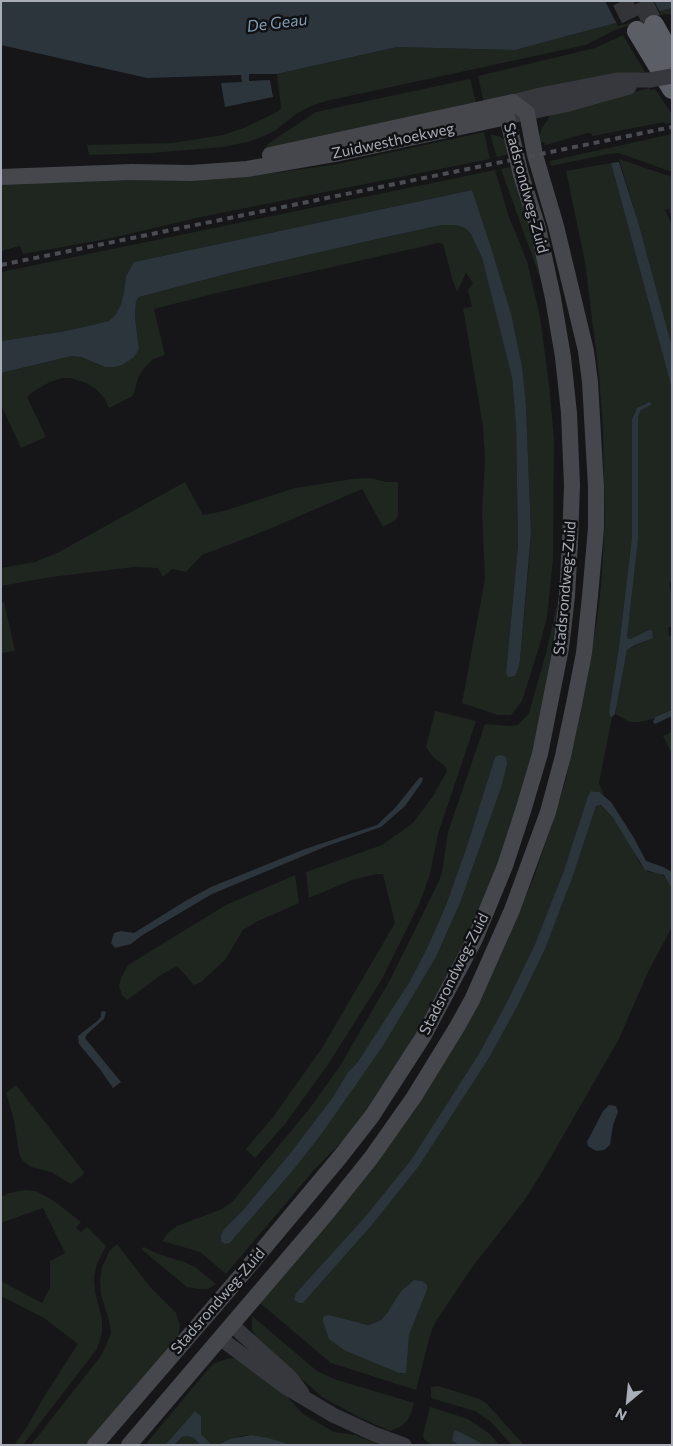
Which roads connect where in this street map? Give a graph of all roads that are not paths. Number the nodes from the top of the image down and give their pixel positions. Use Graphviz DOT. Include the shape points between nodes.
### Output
graph roads {
  1 [pos="672,56"];
  2 [pos="672,76"];
  3 [pos="650,80"];
  4 [pos="672,89"];
  5 [pos="510,109"];
  6 [pos="526,113"];
  7 [pos="1,177"];
  8 [pos="212,1309"];
  9 [pos="200,1322"];
  10 [pos="232,1325"];
  11 [pos="220,1338"];
  12 [pos="306,1399"];
  13 [pos="94,1445"];
  14 [pos="129,1445"];
  15 [pos="404,1445"];
  1 -- 4 [label="highway" via="645,28"];
  2 -- 3 [label="street, Zuidwesthoekweg, bridge"];
  3 -- 5 [label="street, Zuidwesthoekweg" via="617,80"];
  3 -- 6 [label="street, Zuidwesthoekweg" via="566,105"];
  5 -- 6 [label="main road, Stadsrondweg-Zuid"];
  5 -- 7 [label="main road, Zuidwesthoekweg" via="252,159 132,172"];
  5 -- 8 [label="main road, Stadsrondweg-Zuid" via="521,175 538,228 553,298 563,357 571,450 566,605 540,754 491,901 423,1036 372,1116"];
  6 -- 10 [label="main road, Stadsrondweg-Zuid" via="586,350 595,451 593,572 584,653 563,756 524,880 457,1027 371,1158"];
  8 -- 9 [label="main road, Stadsrondweg-Zuid"];
  8 -- 10 [label="main road"];
  9 -- 11 [label="main road"];
  9 -- 13 [label="main road, Stadsrondweg-Zuid"];
  10 -- 11 [label="main road, Stadsrondweg-Zuid"];
  10 -- 12 [label="street" via="290,1377"];
  11 -- 12 [label="street"];
  11 -- 14 [label="main road, Stadsrondweg-Zuid"];
  12 -- 15 [label="street" via="333,1415"];
}
